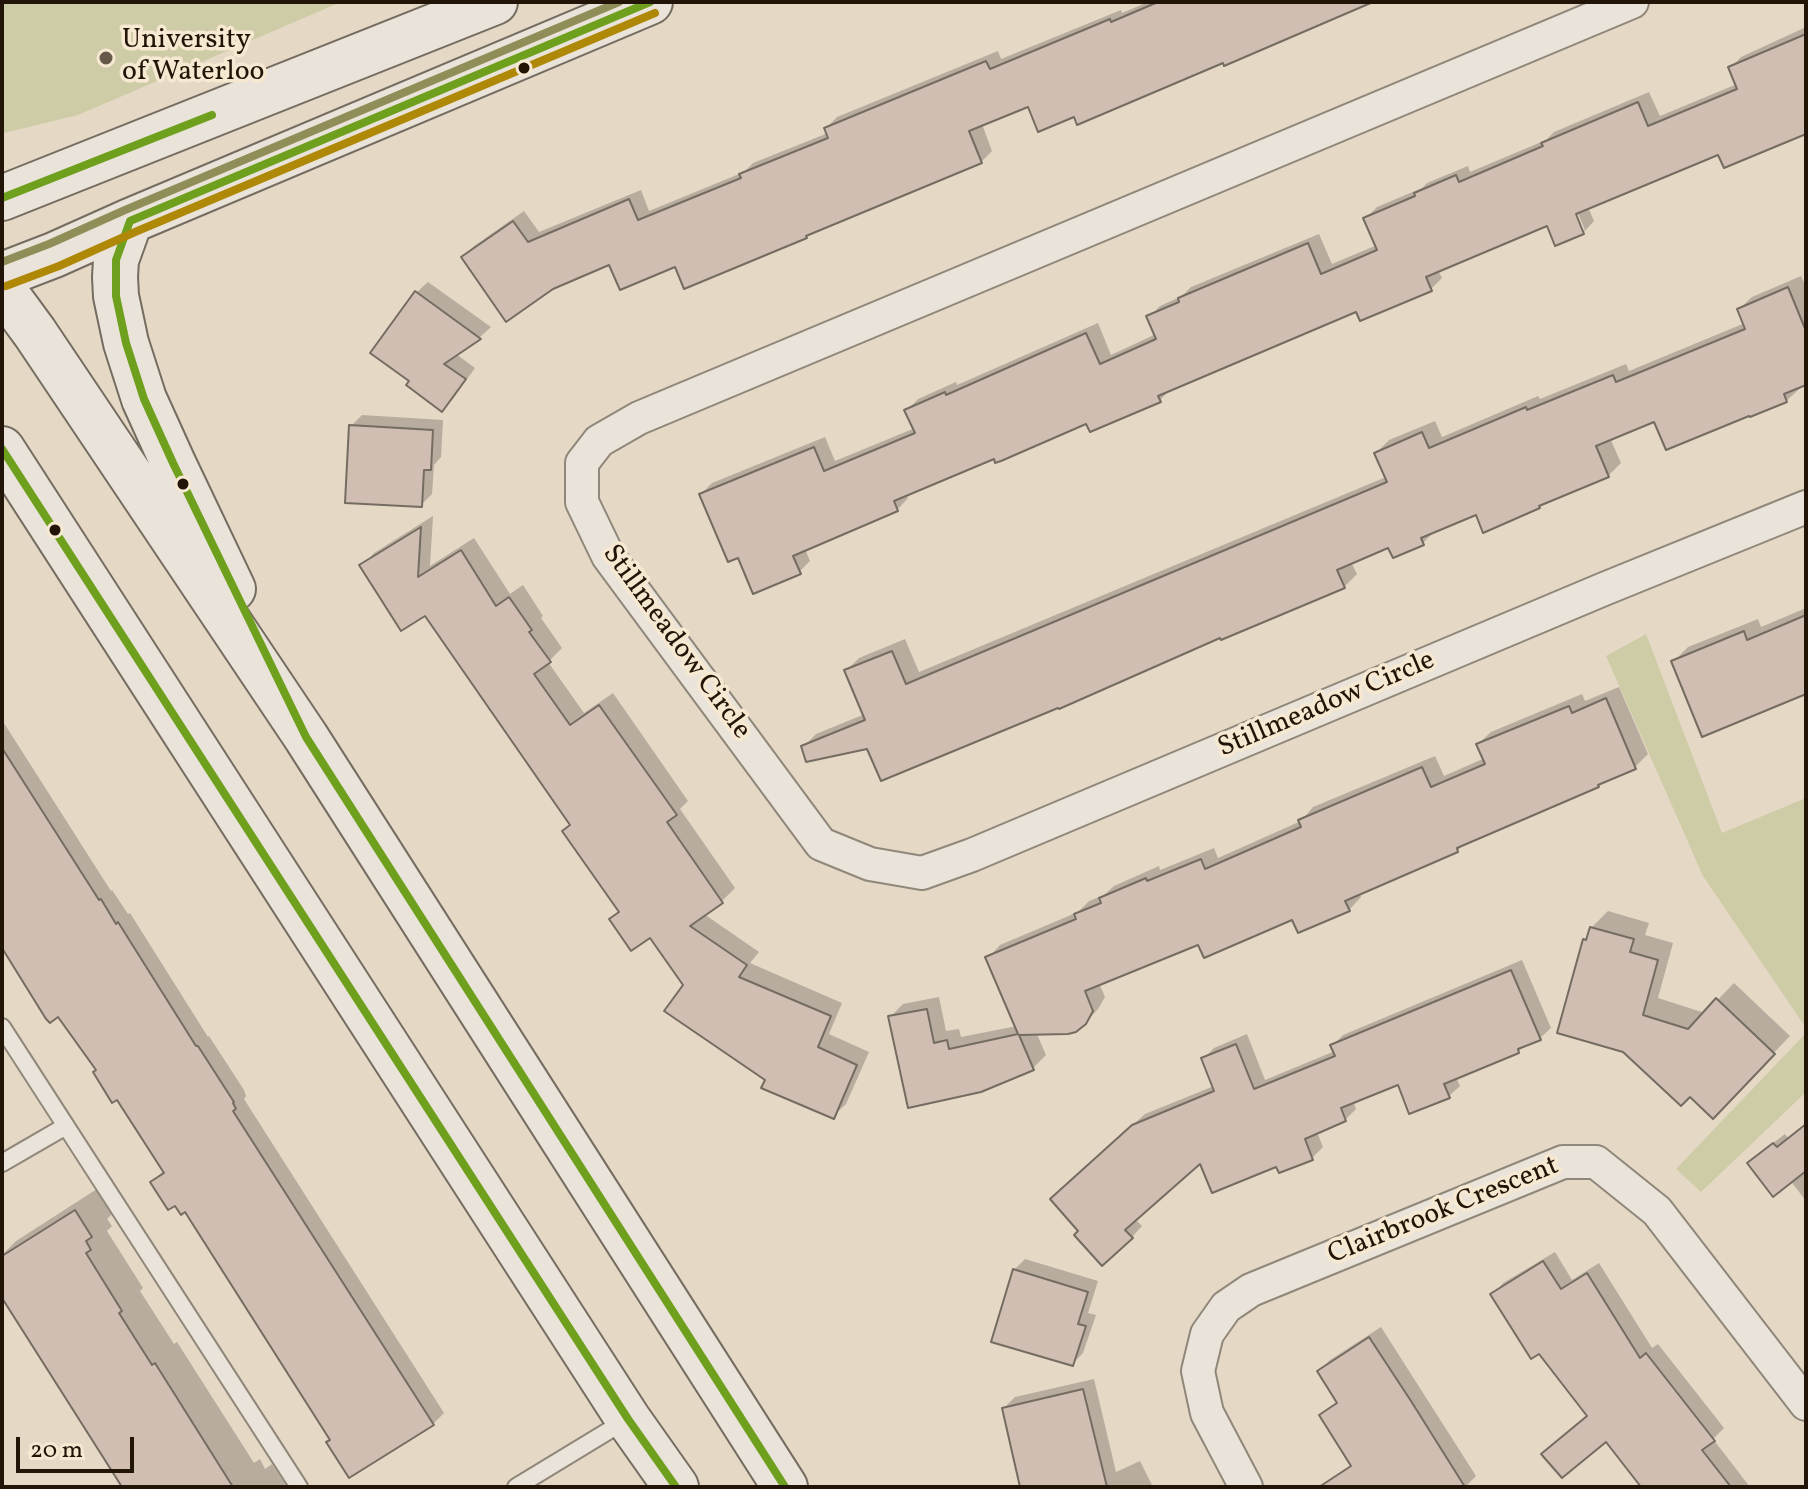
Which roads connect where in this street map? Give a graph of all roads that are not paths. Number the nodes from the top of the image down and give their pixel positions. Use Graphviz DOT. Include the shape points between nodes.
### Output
graph roads {
  1 [pos="495,2"];
  2 [pos="650,2"];
  3 [pos="1632,2"];
  4 [pos="2,198"];
  5 [pos="130,221"];
  6 [pos="2,275"];
  7 [pos="2,288"];
  8 [pos="2,449"];
  9 [pos="1806,507"];
  10 [pos="306,737"];
  11 [pos="2,1027"];
  12 [pos="66,1126"];
  13 [pos="2,1163"];
  14 [pos="1806,1404"];
  15 [pos="628,1419"];
  16 [pos="299,1487"];
  17 [pos="516,1487"];
  18 [pos="676,1487"];
  19 [pos="785,1487"];
  20 [pos="1246,1487"];
  1 -- 4 [label="main road"];
  2 -- 5 [label="main road"];
  3 -- 9 [label="street, Stillmeadow Circle" via="639,418 599,441 582,463 582,502 608,556 821,844 870,864 922,873"];
  5 -- 6 [label="main road"];
  5 -- 10 [label="main road" via="116,260 116,296 144,399"];
  7 -- 10 [label="main road"];
  8 -- 15 [label="main road"];
  10 -- 19 [label="main road"];
  11 -- 12 [label="lane"];
  12 -- 13 [label="lane"];
  12 -- 16 [label="lane"];
  14 -- 20 [label="street, Clairbrook Crescent" via="1657,1211 1596,1162 1563,1162 1251,1290 1226,1307 1207,1334 1198,1371 1207,1413"];
  15 -- 17 [label="lane"];
  15 -- 18 [label="main road"];
}
